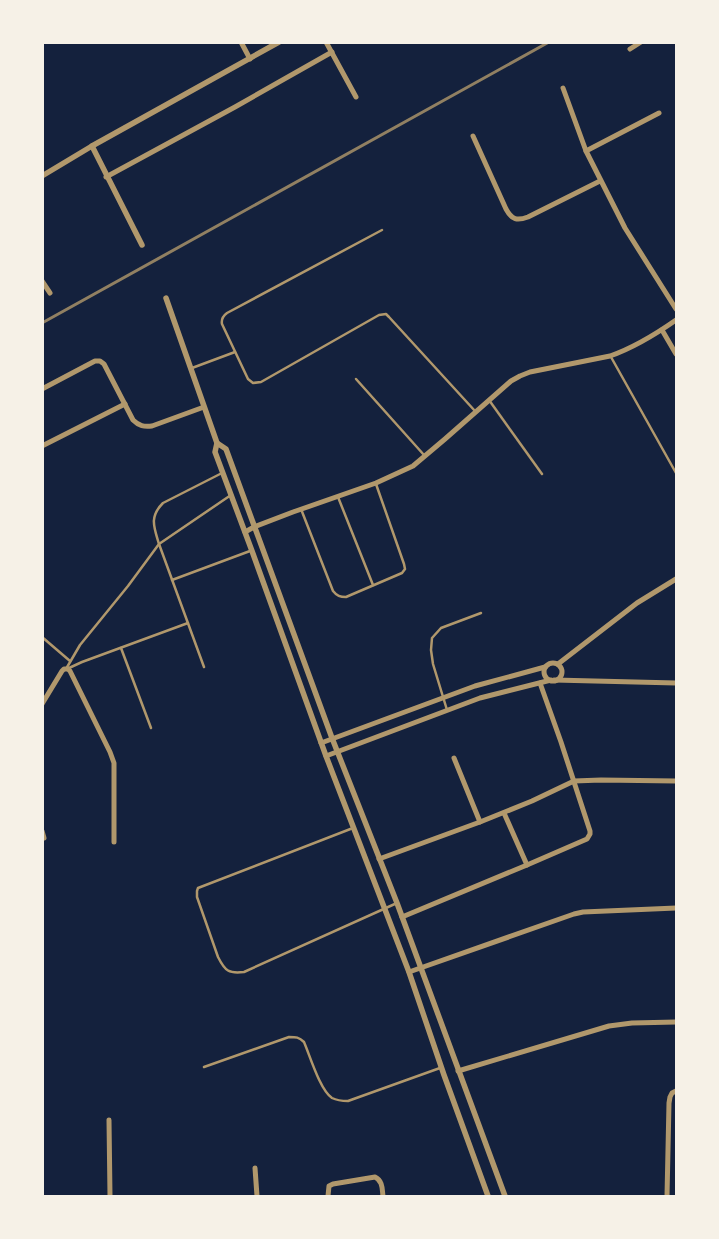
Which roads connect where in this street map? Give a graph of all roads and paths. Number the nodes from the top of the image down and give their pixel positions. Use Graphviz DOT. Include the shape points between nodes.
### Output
graph roads {
  1 [pos="241,42"];
  2 [pos="278,42"];
  3 [pos="326,42"];
  4 [pos="641,42"];
  5 [pos="630,48"];
  6 [pos="332,52"];
  7 [pos="250,59"];
  8 [pos="563,88"];
  9 [pos="356,97"];
  10 [pos="660,113"];
  11 [pos="473,136"];
  12 [pos="92,146"];
  13 [pos="586,151"];
  14 [pos="42,176"];
  15 [pos="106,177"];
  16 [pos="600,180"];
  17 [pos="382,230"];
  18 [pos="142,245"];
  19 [pos="42,281"];
  20 [pos="50,293"];
  21 [pos="166,298"];
  22 [pos="676,309"];
  23 [pos="676,320"];
  24 [pos="662,330"];
  25 [pos="236,352"];
  26 [pos="676,354"];
  27 [pos="610,356"];
  28 [pos="191,368"];
  29 [pos="356,379"];
  30 [pos="42,389"];
  31 [pos="489,400"];
  32 [pos="125,404"];
  33 [pos="204,407"];
  34 [pos="476,412"];
  35 [pos="217,443"];
  36 [pos="42,446"];
  37 [pos="425,457"];
  38 [pos="223,473"];
  39 [pos="676,473"];
  40 [pos="542,474"];
  41 [pos="376,482"];
  42 [pos="231,495"];
  43 [pos="337,496"];
  44 [pos="301,509"];
  45 [pos="254,527"];
  46 [pos="245,532"];
  47 [pos="159,544"];
  48 [pos="252,550"];
  49 [pos="676,579"];
  50 [pos="172,580"];
  51 [pos="373,586"];
  52 [pos="481,613"];
  53 [pos="188,623"];
  54 [pos="42,637"];
  55 [pos="121,648"];
  56 [pos="70,660"];
  57 [pos="558,664"];
  58 [pos="545,666"];
  59 [pos="204,667"];
  60 [pos="67,669"];
  61 [pos="553,680"];
  62 [pos="540,683"];
  63 [pos="676,683"];
  64 [pos="444,697"];
  65 [pos="42,704"];
  66 [pos="448,710"];
  67 [pos="151,728"];
  68 [pos="332,738"];
  69 [pos="321,743"];
  70 [pos="337,751"];
  71 [pos="326,756"];
  72 [pos="454,758"];
  73 [pos="676,780"];
  74 [pos="574,782"];
  75 [pos="504,813"];
  76 [pos="480,822"];
  77 [pos="353,828"];
  78 [pos="42,831"];
  79 [pos="44,838"];
  80 [pos="114,842"];
  81 [pos="379,859"];
  82 [pos="527,865"];
  83 [pos="397,903"];
  84 [pos="384,908"];
  85 [pos="676,908"];
  86 [pos="402,916"];
  87 [pos="421,968"];
  88 [pos="409,972"];
  89 [pos="676,1022"];
  90 [pos="204,1067"];
  91 [pos="441,1067"];
  92 [pos="458,1071"];
  93 [pos="676,1091"];
  94 [pos="109,1120"];
  95 [pos="254,1168"];
  96 [pos="110,1196"];
  97 [pos="258,1196"];
  98 [pos="328,1196"];
  99 [pos="383,1196"];
  100 [pos="488,1196"];
  101 [pos="505,1196"];
  102 [pos="667,1196"];
  1 -- 7 [label="street"];
  2 -- 7 [label="street"];
  3 -- 6 [label="street"];
  4 -- 5 [label="street"];
  6 -- 9 [label="street"];
  6 -- 15 [label="street"];
  7 -- 12 [label="street"];
  8 -- 13 [label="street"];
  10 -- 13 [label="street"];
  11 -- 16 [label="street" via="506,210 513,218 528,217"];
  12 -- 14 [label="street"];
  12 -- 15 [label="street"];
  13 -- 16 [label="street"];
  15 -- 18 [label="street"];
  16 -- 22 [label="street" via="625,228"];
  17 -- 25 [label="lane" via="223,316 222,324"];
  19 -- 20 [label="street"];
  21 -- 28 [label="street"];
  23 -- 24 [label="street"];
  24 -- 26 [label="street"];
  24 -- 27 [label="street"];
  25 -- 28 [label="lane"];
  25 -- 34 [label="lane" via="248,378 257,383 386,314"];
  27 -- 31 [label="street" via="530,372 511,381"];
  27 -- 39 [label="lane"];
  28 -- 33 [label="street"];
  29 -- 37 [label="lane"];
  30 -- 32 [label="street" via="100,361"];
  31 -- 34 [label="street"];
  31 -- 40 [label="lane"];
  32 -- 33 [label="street" via="133,420 145,427"];
  32 -- 36 [label="street"];
  33 -- 35 [label="street"];
  34 -- 37 [label="street"];
  35 -- 38 [label="street" via="215,452"];
  35 -- 45 [label="street" via="226,449"];
  37 -- 41 [label="street" via="413,466"];
  38 -- 42 [label="street"];
  38 -- 47 [label="lane" via="157,509 154,523"];
  41 -- 43 [label="street"];
  41 -- 51 [label="lane" via="404,569 402,574"];
  42 -- 46 [label="street"];
  42 -- 47 [label="lane"];
  43 -- 44 [label="street"];
  43 -- 51 [label="lane"];
  44 -- 45 [label="street"];
  44 -- 51 [label="lane" via="336,595 346,597"];
  45 -- 46 [label="street"];
  45 -- 68 [label="street"];
  46 -- 48 [label="street"];
  47 -- 50 [label="lane"];
  47 -- 56 [label="lane"];
  48 -- 50 [label="lane"];
  48 -- 69 [label="street"];
  49 -- 57 [label="street" via="636,603"];
  50 -- 53 [label="lane"];
  52 -- 64 [label="lane" via="441,628 432,638 433,664"];
  53 -- 55 [label="lane"];
  53 -- 59 [label="lane"];
  54 -- 56 [label="lane"];
  55 -- 60 [label="lane"];
  55 -- 67 [label="lane"];
  56 -- 60 [label="lane"];
  57 -- 58 [label="street"];
  57 -- 61 [label="street" via="561,674"];
  58 -- 61 [label="street" via="545,677"];
  58 -- 64 [label="street"];
  60 -- 65 [label="street" via="62,671"];
  60 -- 80 [label="street" via="114,763"];
  61 -- 62 [label="street"];
  61 -- 63 [label="street"];
  62 -- 66 [label="street" via="480,698"];
  62 -- 74 [label="street"];
  64 -- 66 [label="lane"];
  64 -- 68 [label="street"];
  66 -- 70 [label="street"];
  68 -- 69 [label="street"];
  68 -- 70 [label="street"];
  69 -- 71 [label="street"];
  70 -- 71 [label="street"];
  70 -- 81 [label="street"];
  71 -- 77 [label="street"];
  72 -- 76 [label="street"];
  73 -- 74 [label="street"];
  74 -- 75 [label="street"];
  74 -- 82 [label="street" via="590,831 587,839"];
  75 -- 76 [label="street"];
  75 -- 82 [label="street"];
  76 -- 81 [label="street"];
  77 -- 84 [label="street"];
  77 -- 84 [label="lane" via="198,888 197,897 218,957 226,970 244,972"];
  78 -- 79 [label="street"];
  81 -- 83 [label="street"];
  82 -- 86 [label="street"];
  83 -- 84 [label="lane"];
  83 -- 86 [label="street"];
  84 -- 88 [label="street"];
  85 -- 87 [label="street" via="574,914"];
  86 -- 87 [label="street"];
  87 -- 88 [label="street"];
  87 -- 92 [label="street"];
  88 -- 91 [label="street"];
  89 -- 92 [label="street" via="609,1026"];
  90 -- 91 [label="lane" via="289,1037 301,1038 323,1090 331,1098 348,1101"];
  91 -- 100 [label="street"];
  92 -- 101 [label="street"];
  93 -- 102 [label="street" via="670,1096 669,1103"];
  94 -- 96 [label="street"];
  95 -- 97 [label="street"];
  98 -- 99 [label="street" via="329,1186 333,1184 375,1177 381,1182"];
}
